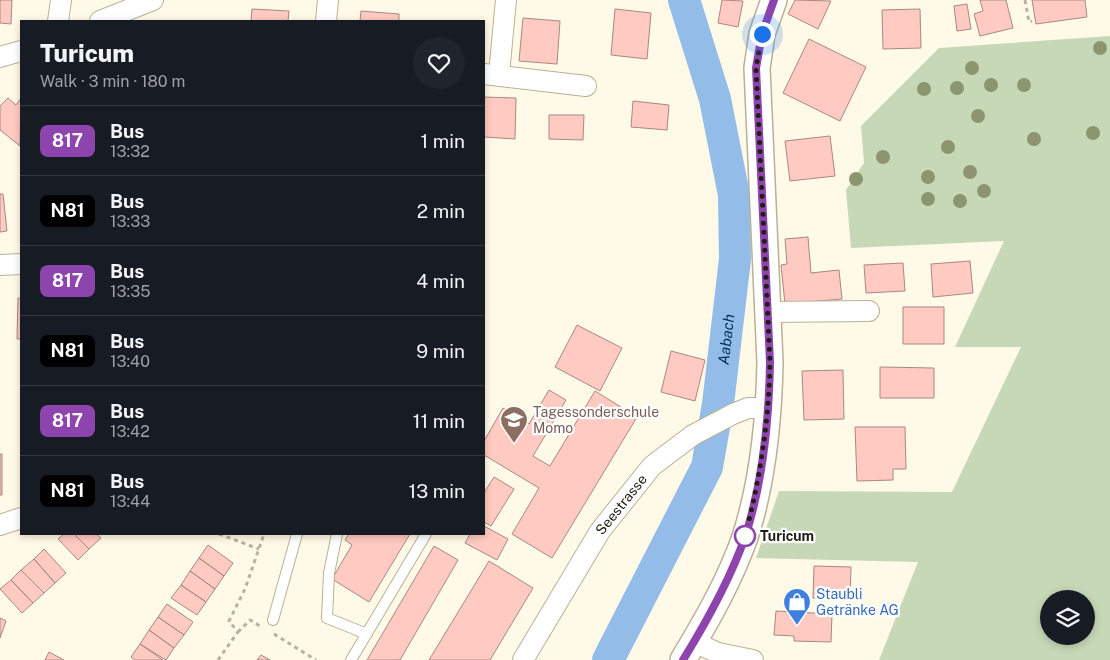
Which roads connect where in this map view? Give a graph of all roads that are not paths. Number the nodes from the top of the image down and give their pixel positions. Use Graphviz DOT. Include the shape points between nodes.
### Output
graph roads {
  1 [pos="61,0"];
  2 [pos="153,0"];
  3 [pos="328,0"];
  4 [pos="506,0"];
  5 [pos="774,0"];
  6 [pos="58,20"];
  7 [pos="103,20"];
  8 [pos="326,20"];
  9 [pos="20,51"];
  10 [pos="0,57"];
  11 [pos="491,74"];
  12 [pos="586,86"];
  13 [pos="20,264"];
  14 [pos="0,265"];
  15 [pos="869,311"];
  16 [pos="768,312"];
  17 [pos="769,408"];
  18 [pos="20,518"];
  19 [pos="0,525"];
  20 [pos="298,535"];
  21 [pos="338,535"];
  22 [pos="425,535"];
  23 [pos="272,620"];
  24 [pos="367,634"];
  25 [pos="689,651"];
  26 [pos="351,660"];
  27 [pos="523,660"];
  28 [pos="753,660"];
  1 -- 6 [label="street"];
  2 -- 7 [label="street"];
  3 -- 8 [label="street"];
  4 -- 11 [label="street"];
  5 -- 16 [label="street" via="762,34 756,68"];
  9 -- 10 [label="street"];
  11 -- 12 [label="street"];
  13 -- 14 [label="street"];
  15 -- 16 [label="street"];
  16 -- 17 [label="street"];
  17 -- 25 [label="street" via="756,492 745,536 726,582"];
  17 -- 27 [label="street, Seestrasse" via="748,408 733,414 693,435 652,466 600,531"];
  18 -- 19 [label="street"];
  20 -- 23 [label="lane"];
  21 -- 24 [label="lane" via="329,573 327,618"];
  22 -- 24 [label="lane"];
  24 -- 26 [label="lane"];
  25 -- 28 [label="street"];
}
